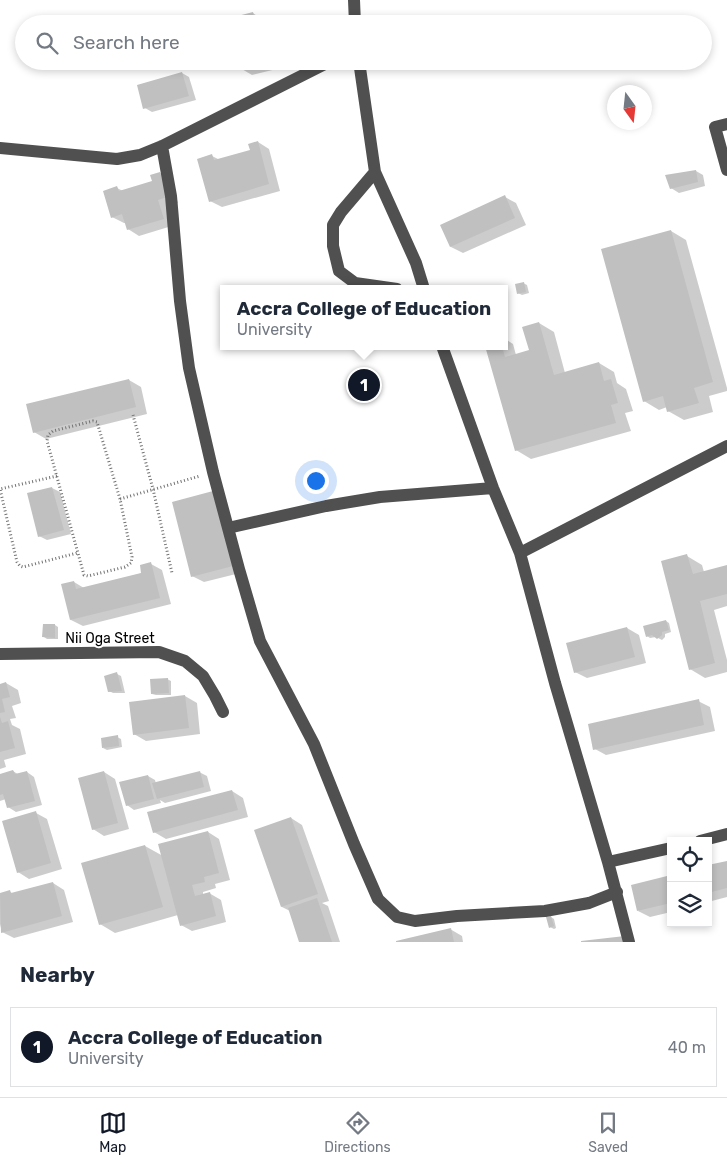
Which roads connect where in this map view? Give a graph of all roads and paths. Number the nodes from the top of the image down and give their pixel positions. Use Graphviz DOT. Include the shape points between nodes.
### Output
graph roads {
  1 [pos="354,0"];
  2 [pos="355,15"];
  3 [pos="313,70"];
  4 [pos="360,70"];
  5 [pos="727,124"];
  6 [pos="162,146"];
  7 [pos="0,148"];
  8 [pos="727,170"];
  9 [pos="375,172"];
  10 [pos="369,285"];
  11 [pos="423,285"];
  12 [pos="443,350"];
  13 [pos="133,415"];
  14 [pos="727,446"];
  15 [pos="213,472"];
  16 [pos="57,476"];
  17 [pos="153,488"];
  18 [pos="493,488"];
  19 [pos="0,489"];
  20 [pos="120,499"];
  21 [pos="228,528"];
  22 [pos="77,553"];
  23 [pos="520,553"];
  24 [pos="172,573"];
  25 [pos="0,654"];
  26 [pos="223,712"];
  27 [pos="727,834"];
  28 [pos="712,838"];
  29 [pos="667,849"];
  30 [pos="608,862"];
  31 [pos="617,892"];
  32 [pos="629,942"];
  1 -- 2 [label="street"];
  3 -- 6 [label="street"];
  4 -- 9 [label="street"];
  5 -- 8 [label="street" via="715,127"];
  6 -- 7 [label="street" via="117,160"];
  6 -- 15 [label="street" via="171,196 189,368"];
  9 -- 10 [label="street" via="333,225 333,246 339,272 355,283"];
  9 -- 11 [label="street"];
  12 -- 18 [label="street"];
  13 -- 17 [label="path"];
  14 -- 23 [label="street"];
  15 -- 17 [label="path"];
  15 -- 21 [label="street"];
  16 -- 19 [label="path"];
  16 -- 20 [label="path" via="48,435 53,431 97,422"];
  16 -- 22 [label="path"];
  17 -- 20 [label="path"];
  17 -- 24 [label="path"];
  18 -- 21 [label="street" via="362,500"];
  18 -- 23 [label="street"];
  19 -- 22 [label="path" via="20,566"];
  20 -- 22 [label="path" via="131,563 88,576 81,571"];
  21 -- 31 [label="street" via="260,641 314,744 378,899 397,917 415,921 545,911 589,903"];
  23 -- 30 [label="street" via="554,683"];
  25 -- 26 [label="street, Nii Oga Street" via="159,652 185,661 202,676"];
  27 -- 28 [label="street"];
  29 -- 30 [label="street"];
  30 -- 31 [label="street"];
  31 -- 32 [label="street"];
}
